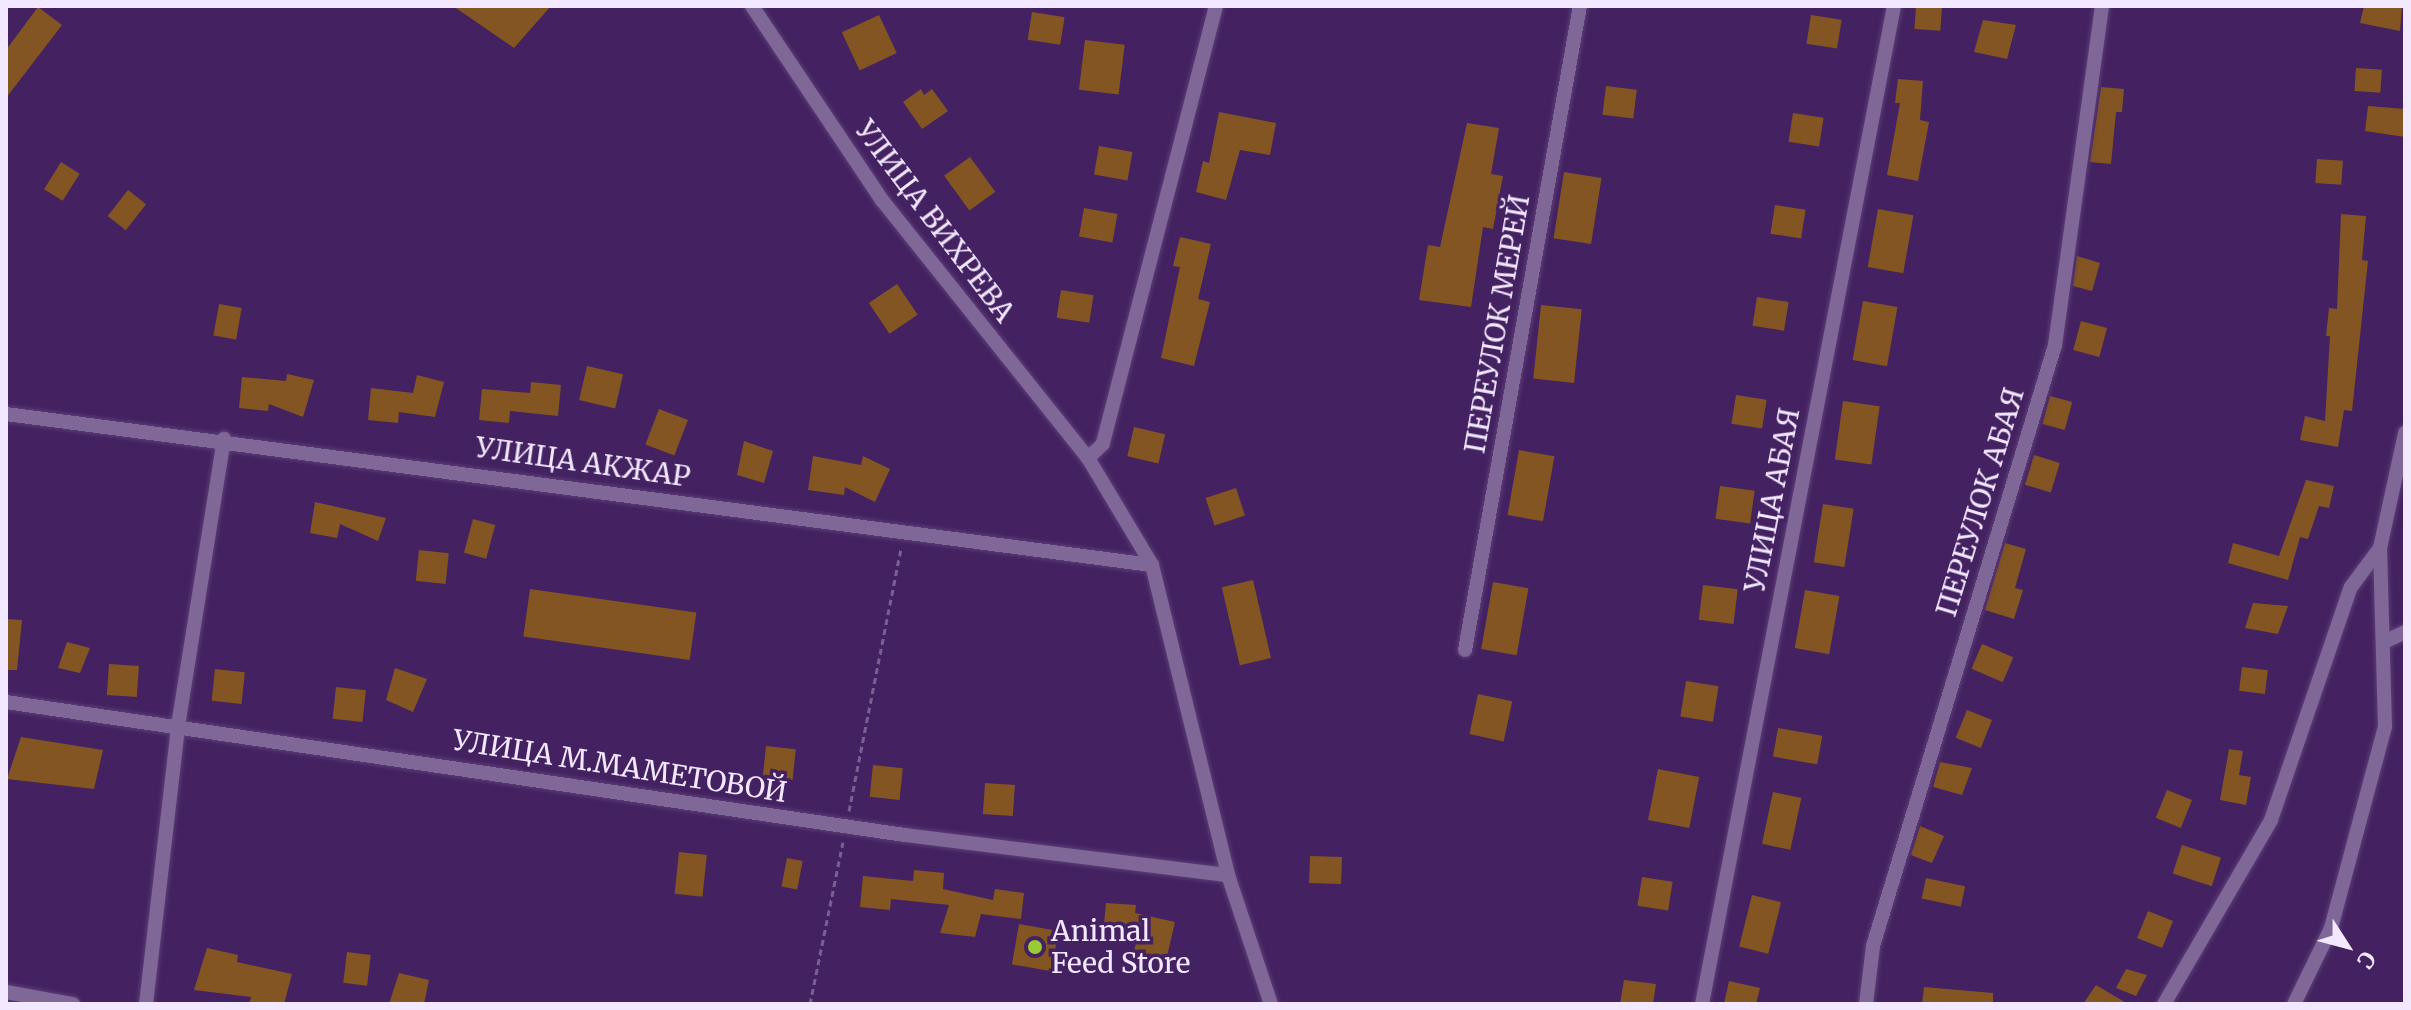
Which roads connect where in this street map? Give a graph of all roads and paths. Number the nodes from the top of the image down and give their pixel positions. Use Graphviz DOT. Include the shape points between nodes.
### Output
graph roads {
  1 [pos="752,6"];
  2 [pos="1216,6"];
  3 [pos="1580,6"];
  4 [pos="1894,6"];
  5 [pos="2102,6"];
  6 [pos="6,414"];
  7 [pos="2405,433"];
  8 [pos="224,439"];
  9 [pos="1088,458"];
  10 [pos="904,533"];
  11 [pos="2380,548"];
  12 [pos="1152,565"];
  13 [pos="2405,632"];
  14 [pos="2386,641"];
  15 [pos="1465,650"];
  16 [pos="6,702"];
  17 [pos="178,726"];
  18 [pos="846,826"];
  19 [pos="1228,875"];
  20 [pos="6,992"];
  21 [pos="73,1004"];
  22 [pos="146,1004"];
  23 [pos="810,1004"];
  24 [pos="1271,1004"];
  25 [pos="1702,1004"];
  26 [pos="1866,1004"];
  27 [pos="2164,1004"];
  28 [pos="2294,1004"];
  1 -- 9 [label="street, УЛИЦА ВИХРЕВА" via="882,200"];
  2 -- 9 [label="street" via="1103,444"];
  3 -- 15 [label="street, ПЕРЕУЛОК МЕРЕЙ"];
  4 -- 25 [label="street, УЛИЦА АБАЯ"];
  5 -- 26 [label="street, ПЕРЕУЛОК АБАЯ" via="2055,345 1873,946"];
  6 -- 8 [label="street, УЛИЦА АКЖАР"];
  7 -- 11 [label="street"];
  8 -- 10 [label="street, УЛИЦА АКЖАР"];
  8 -- 17 [label="street"];
  9 -- 12 [label="street, УЛИЦА ВИХРЕВА"];
  10 -- 12 [label="street, УЛИЦА АКЖАР"];
  10 -- 18 [label="path"];
  11 -- 14 [label="street"];
  11 -- 27 [label="street" via="2351,587 2271,820"];
  12 -- 19 [label="street, УЛИЦА ВИХРЕВА"];
  13 -- 14 [label="street"];
  14 -- 28 [label="street" via="2385,727 2331,928"];
  16 -- 17 [label="street, УЛИЦА М.МАМЕТОВОЙ"];
  17 -- 18 [label="street, УЛИЦА М.МАМЕТОВОЙ"];
  17 -- 22 [label="street"];
  18 -- 19 [label="street, УЛИЦА М.МАМЕТОВОЙ"];
  18 -- 23 [label="path"];
  19 -- 24 [label="street, УЛИЦА ВИХРЕВА"];
  20 -- 21 [label="street"];
}
